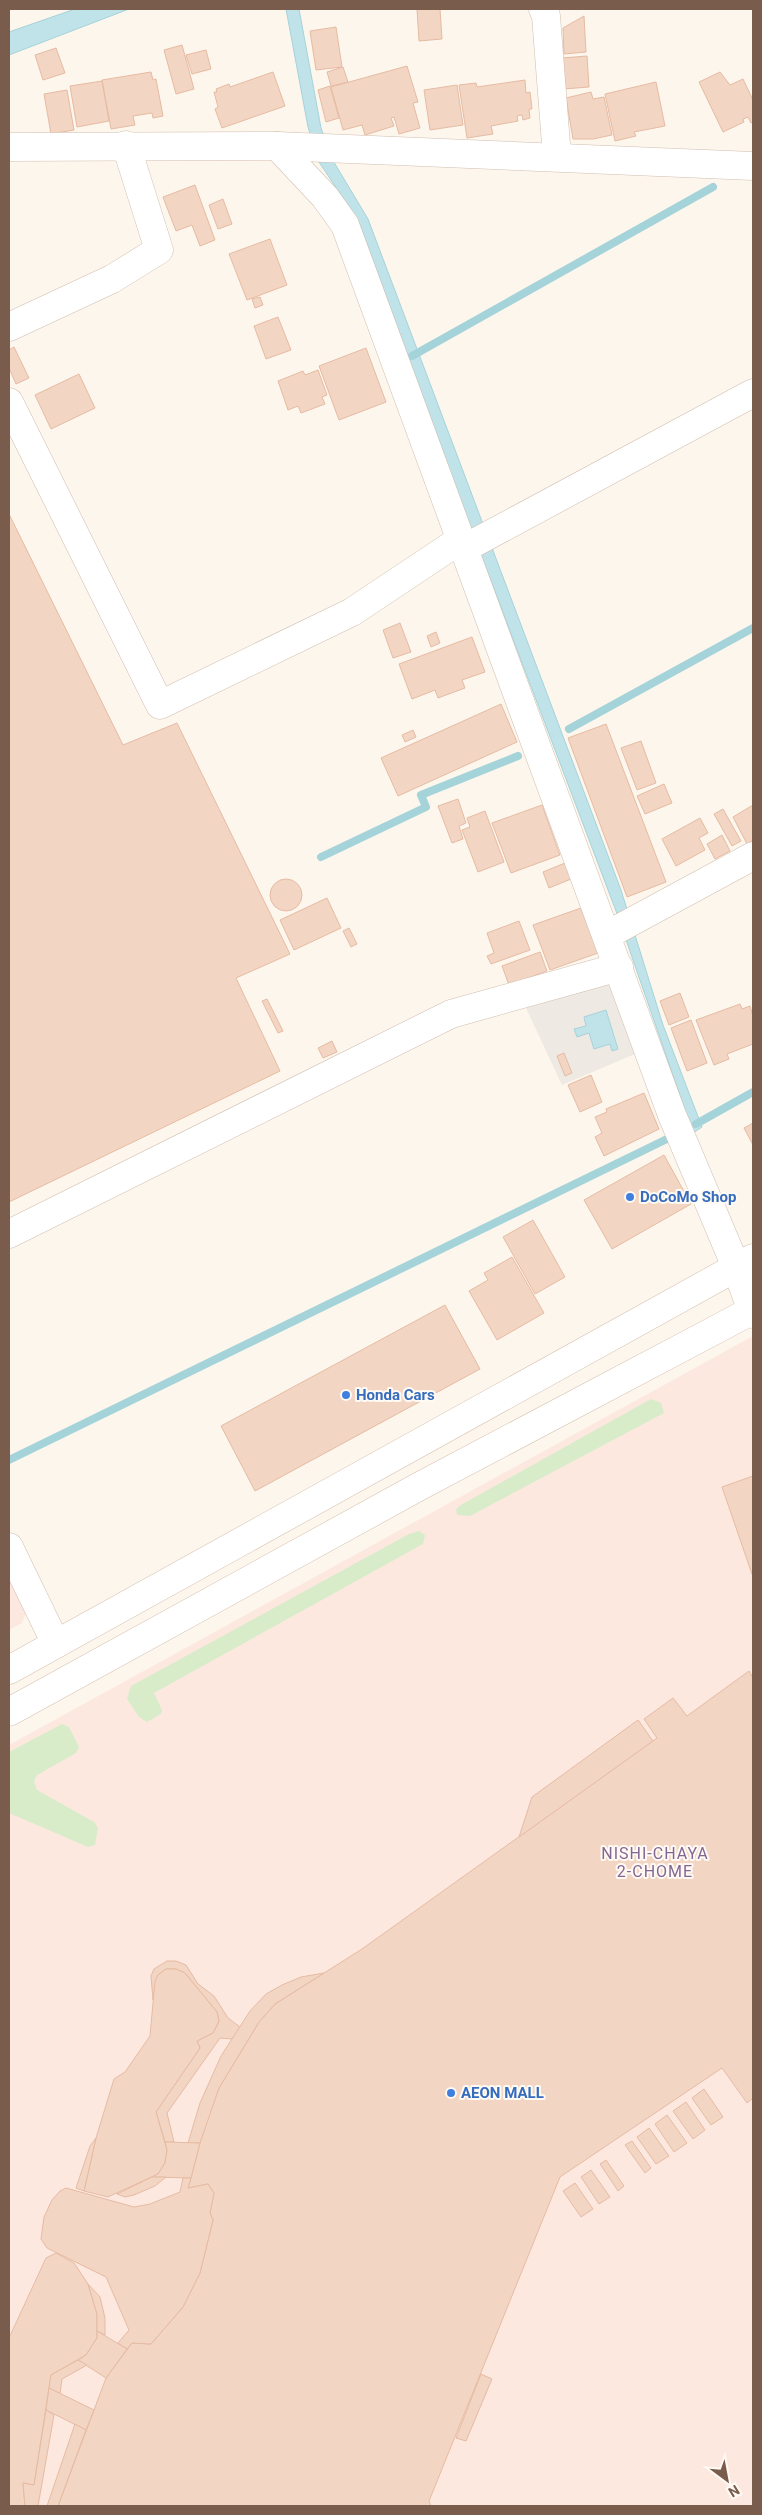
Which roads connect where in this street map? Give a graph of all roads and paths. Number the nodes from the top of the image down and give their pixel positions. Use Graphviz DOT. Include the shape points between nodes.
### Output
graph roads {
  1 [pos="550,11"];
  2 [pos="126,145"];
  3 [pos="9,147"];
  4 [pos="290,147"];
  5 [pos="557,157"];
  6 [pos="753,166"];
  7 [pos="9,327"];
  8 [pos="753,393"];
  9 [pos="9,402"];
  10 [pos="471,542"];
  11 [pos="753,856"];
  12 [pos="620,928"];
  13 [pos="619,967"];
  14 [pos="9,1234"];
  15 [pos="745,1263"];
  16 [pos="753,1311"];
  17 [pos="9,1547"];
  18 [pos="56,1644"];
  19 [pos="9,1670"];
  20 [pos="9,1712"];
  1 -- 5 [label="street"];
  2 -- 3 [label="street"];
  2 -- 4 [label="street"];
  2 -- 7 [label="street" via="159,250 112,279"];
  4 -- 5 [label="street"];
  4 -- 10 [label="street" via="345,225"];
  5 -- 6 [label="street"];
  8 -- 10 [label="street"];
  9 -- 10 [label="street" via="160,704 352,612"];
  10 -- 12 [label="street"];
  11 -- 12 [label="street"];
  12 -- 13 [label="street"];
  13 -- 14 [label="street" via="451,1014"];
  13 -- 15 [label="street" via="672,1115"];
  15 -- 16 [label="street"];
  15 -- 18 [label="street"];
  16 -- 20 [label="street" via="420,1486"];
  17 -- 18 [label="street"];
  18 -- 19 [label="street"];
}
